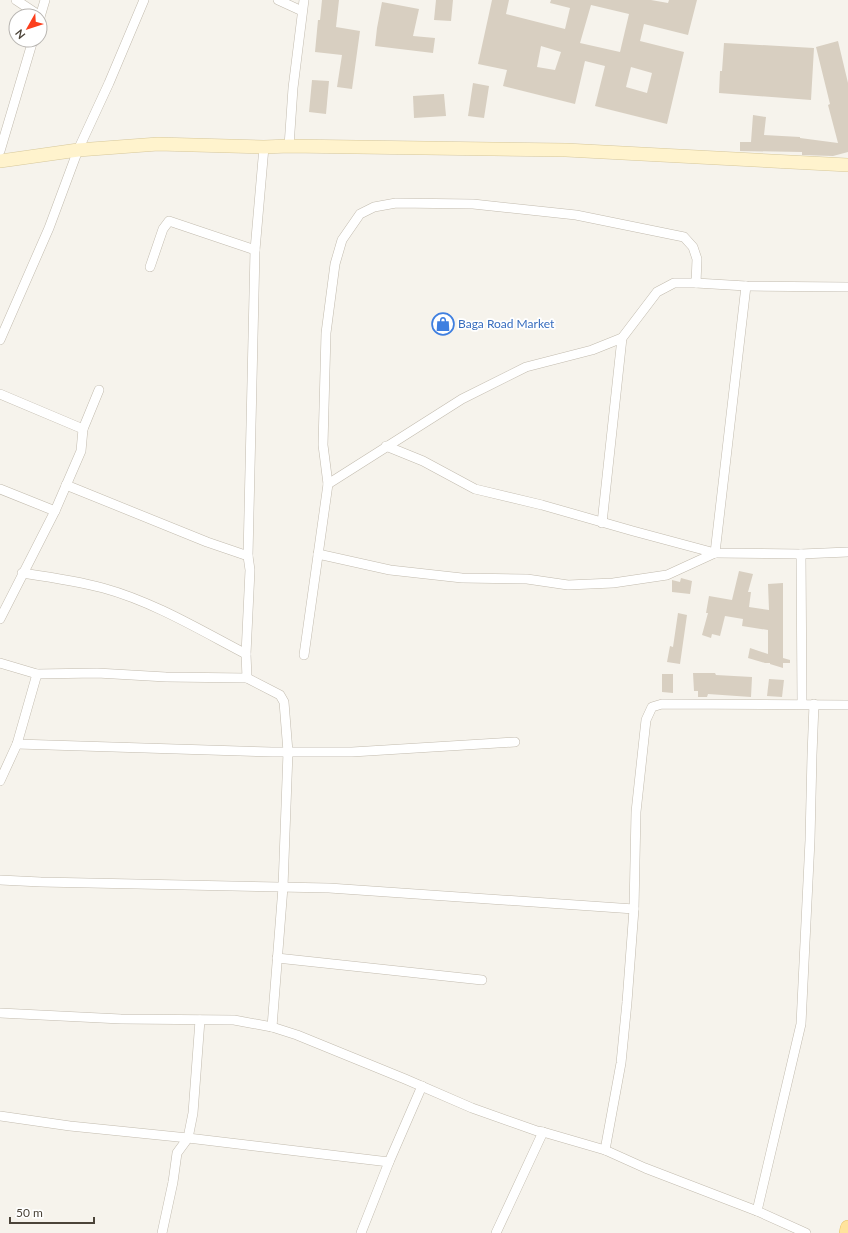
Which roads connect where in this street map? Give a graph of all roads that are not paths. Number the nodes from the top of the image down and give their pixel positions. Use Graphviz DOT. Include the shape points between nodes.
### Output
graph roads {
  1 [pos="16,0"];
  2 [pos="144,0"];
  3 [pos="278,0"];
  4 [pos="304,0"];
  5 [pos="27,8"];
  6 [pos="302,11"];
  7 [pos="31,48"];
  8 [pos="289,146"];
  9 [pos="264,147"];
  10 [pos="78,150"];
  11 [pos="0,151"];
  12 [pos="0,161"];
  13 [pos="848,165"];
  14 [pos="255,250"];
  15 [pos="150,267"];
  16 [pos="696,283"];
  17 [pos="746,286"];
  18 [pos="848,287"];
  19 [pos="622,338"];
  20 [pos="0,340"];
  21 [pos="99,390"];
  22 [pos="0,394"];
  23 [pos="83,429"];
  24 [pos="386,446"];
  25 [pos="328,484"];
  26 [pos="66,485"];
  27 [pos="0,489"];
  28 [pos="55,510"];
  29 [pos="602,523"];
  30 [pos="848,552"];
  31 [pos="715,553"];
  32 [pos="318,554"];
  33 [pos="801,554"];
  34 [pos="248,556"];
  35 [pos="22,573"];
  36 [pos="0,619"];
  37 [pos="246,654"];
  38 [pos="304,655"];
  39 [pos="0,663"];
  40 [pos="37,674"];
  41 [pos="246,678"];
  42 [pos="802,704"];
  43 [pos="814,704"];
  44 [pos="848,705"];
  45 [pos="515,742"];
  46 [pos="17,744"];
  47 [pos="288,752"];
  48 [pos="0,781"];
  49 [pos="0,880"];
  50 [pos="283,887"];
  51 [pos="634,909"];
  52 [pos="277,958"];
  53 [pos="482,980"];
  54 [pos="0,1013"];
  55 [pos="200,1020"];
  56 [pos="272,1027"];
  57 [pos="422,1086"];
  58 [pos="0,1116"];
  59 [pos="542,1132"];
  60 [pos="188,1138"];
  61 [pos="605,1150"];
  62 [pos="389,1162"];
  63 [pos="757,1211"];
  64 [pos="848,1228"];
  65 [pos="162,1233"];
  66 [pos="361,1233"];
  67 [pos="496,1233"];
  68 [pos="806,1233"];
  69 [pos="846,1233"];
  1 -- 5 [label="street"];
  2 -- 10 [label="street"];
  3 -- 6 [label="street"];
  4 -- 6 [label="street"];
  6 -- 8 [label="street"];
  7 -- 11 [label="street"];
  8 -- 9 [label="street"];
  8 -- 13 [label="street" via="566,150"];
  9 -- 10 [label="street" via="158,144"];
  9 -- 14 [label="street"];
  10 -- 12 [label="street"];
  10 -- 20 [label="street" via="50,228"];
  14 -- 15 [label="street" via="169,221 163,229"];
  14 -- 34 [label="street"];
  16 -- 17 [label="street"];
  16 -- 19 [label="street" via="674,283 657,292"];
  16 -- 25 [label="street" via="693,247 684,237 576,215 473,204 396,203 374,207 360,214 342,240 326,333 323,445"];
  17 -- 18 [label="street"];
  17 -- 31 [label="street"];
  19 -- 24 [label="street" via="592,350 526,367 462,399"];
  19 -- 29 [label="street"];
  21 -- 23 [label="street"];
  22 -- 23 [label="street"];
  23 -- 26 [label="street" via="81,451"];
  24 -- 25 [label="street"];
  24 -- 29 [label="street" via="423,461 475,489"];
  25 -- 32 [label="street"];
  26 -- 28 [label="street"];
  26 -- 34 [label="street"];
  27 -- 28 [label="street"];
  28 -- 35 [label="street"];
  29 -- 31 [label="street"];
  30 -- 33 [label="street"];
  31 -- 32 [label="street" via="667,575 613,583 568,585 527,579 462,578 390,570"];
  31 -- 33 [label="street"];
  32 -- 38 [label="street"];
  33 -- 42 [label="street"];
  34 -- 37 [label="street" via="250,570"];
  35 -- 36 [label="street"];
  35 -- 37 [label="street" via="103,588 137,600"];
  37 -- 41 [label="street"];
  39 -- 40 [label="street"];
  40 -- 41 [label="street" via="97,673"];
  40 -- 46 [label="street"];
  41 -- 47 [label="street" via="280,695 284,702"];
  42 -- 43 [label="street"];
  42 -- 51 [label="street" via="662,704 652,707 646,720 636,812"];
  43 -- 44 [label="street"];
  43 -- 63 [label="street" via="800,1024"];
  45 -- 47 [label="street" via="352,752"];
  46 -- 47 [label="street"];
  46 -- 48 [label="street"];
  47 -- 50 [label="street"];
  49 -- 50 [label="street"];
  50 -- 51 [label="street"];
  50 -- 52 [label="street"];
  51 -- 61 [label="street" via="621,1063"];
  52 -- 53 [label="street"];
  52 -- 56 [label="street"];
  54 -- 55 [label="street"];
  55 -- 56 [label="street" via="234,1020"];
  55 -- 60 [label="street" via="193,1113"];
  56 -- 57 [label="street" via="298,1035"];
  57 -- 59 [label="street" via="472,1108"];
  57 -- 62 [label="street"];
  58 -- 60 [label="street"];
  59 -- 61 [label="street"];
  59 -- 67 [label="street"];
  60 -- 62 [label="street"];
  60 -- 65 [label="street" via="177,1153"];
  61 -- 63 [label="street"];
  62 -- 66 [label="street"];
  63 -- 68 [label="street"];
  64 -- 69 [label="main road"];
}
